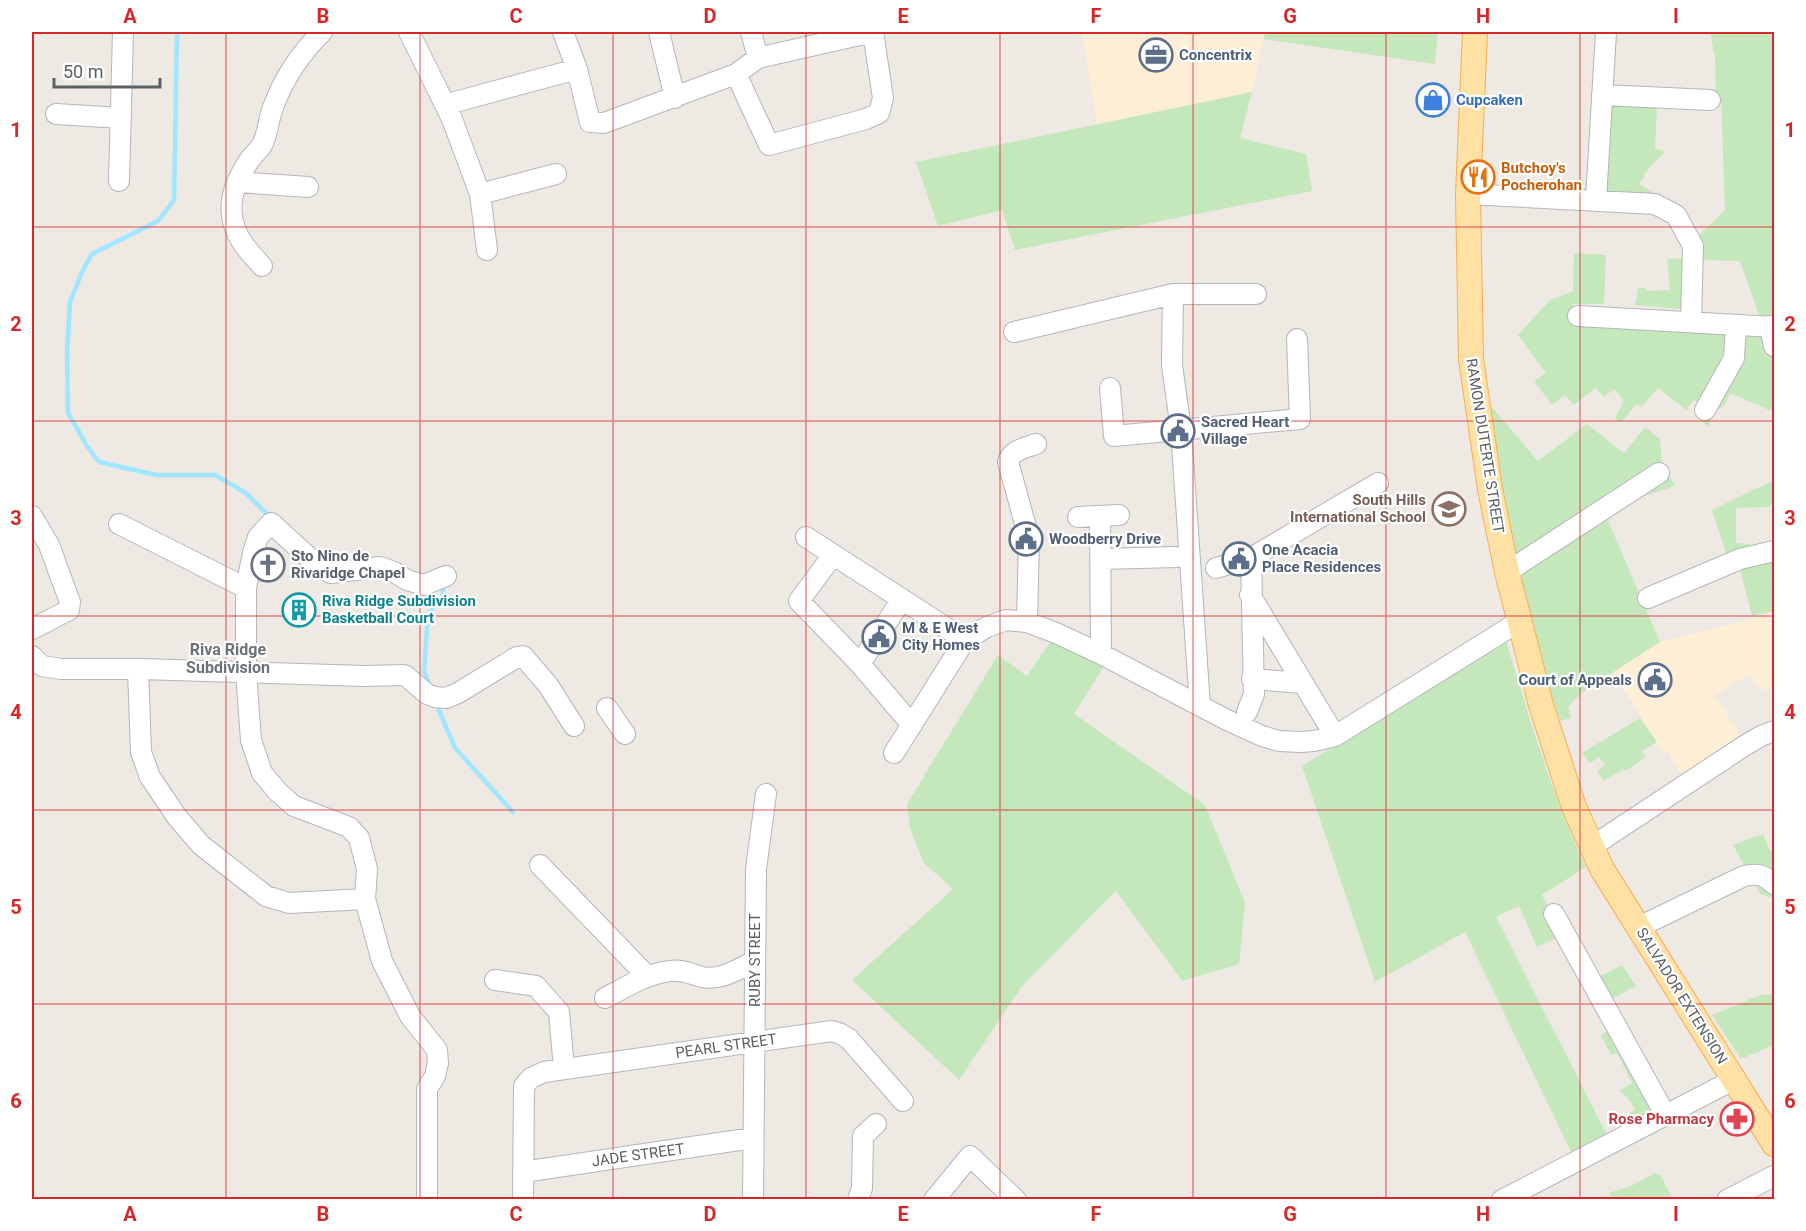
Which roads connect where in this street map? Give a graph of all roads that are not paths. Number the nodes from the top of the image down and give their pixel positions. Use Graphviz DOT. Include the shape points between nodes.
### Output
graph roads {
  1 [pos="123,32"];
  2 [pos="322,32"];
  3 [pos="409,32"];
  4 [pos="564,32"];
  5 [pos="659,32"];
  6 [pos="751,32"];
  7 [pos="873,32"];
  8 [pos="1475,32"];
  9 [pos="1606,32"];
  10 [pos="758,58"];
  11 [pos="577,69"];
  12 [pos="736,74"];
  13 [pos="1602,95"];
  14 [pos="675,98"];
  15 [pos="1710,100"];
  16 [pos="455,102"];
  17 [pos="56,114"];
  18 [pos="121,118"];
  19 [pos="556,174"];
  20 [pos="119,181"];
  21 [pos="237,182"];
  22 [pos="308,187"];
  23 [pos="480,194"];
  24 [pos="1468,194"];
  25 [pos="1596,200"];
  26 [pos="487,250"];
  27 [pos="262,266"];
  28 [pos="1173,294"];
  29 [pos="1256,294"];
  30 [pos="1578,316"];
  31 [pos="1691,322"];
  32 [pos="1736,324"];
  33 [pos="1772,327"];
  34 [pos="1014,332"];
  35 [pos="1297,339"];
  36 [pos="1774,346"];
  37 [pos="1110,388"];
  38 [pos="1705,410"];
  39 [pos="1181,430"];
  40 [pos="1036,444"];
  41 [pos="1659,474"];
  42 [pos="1378,483"];
  43 [pos="32,516"];
  44 [pos="1078,517"];
  45 [pos="119,524"];
  46 [pos="806,537"];
  47 [pos="1774,551"];
  48 [pos="833,555"];
  49 [pos="1177,557"];
  50 [pos="1251,558"];
  51 [pos="1100,559"];
  52 [pos="1216,568"];
  53 [pos="1507,572"];
  54 [pos="436,580"];
  55 [pos="246,588"];
  56 [pos="1250,595"];
  57 [pos="1648,598"];
  58 [pos="902,599"];
  59 [pos="1520,621"];
  60 [pos="1027,622"];
  61 [pos="32,629"];
  62 [pos="965,640"];
  63 [pos="1101,654"];
  64 [pos="32,656"];
  65 [pos="860,664"];
  66 [pos="138,669"];
  67 [pos="246,672"];
  68 [pos="1252,679"];
  69 [pos="1303,683"];
  70 [pos="1200,706"];
  71 [pos="608,708"];
  72 [pos="1247,712"];
  73 [pos="912,725"];
  74 [pos="574,726"];
  75 [pos="1774,731"];
  76 [pos="625,734"];
  77 [pos="1335,736"];
  78 [pos="894,753"];
  79 [pos="766,794"];
  80 [pos="1591,847"];
  81 [pos="540,865"];
  82 [pos="1774,884"];
  83 [pos="365,899"];
  84 [pos="1554,914"];
  85 [pos="1639,927"];
  86 [pos="755,961"];
  87 [pos="647,976"];
  88 [pos="495,980"];
  89 [pos="605,998"];
  90 [pos="754,1041"];
  91 [pos="564,1069"];
  92 [pos="1734,1079"];
  93 [pos="903,1101"];
  94 [pos="1666,1116"];
  95 [pos="876,1124"];
  96 [pos="753,1138"];
  97 [pos="1774,1144"];
  98 [pos="523,1172"];
  99 [pos="1774,1176"];
  100 [pos="427,1200"];
  101 [pos="523,1200"];
  102 [pos="753,1200"];
  103 [pos="858,1200"];
  104 [pos="934,1200"];
  105 [pos="1016,1200"];
  106 [pos="1502,1200"];
  107 [pos="1727,1200"];
  1 -- 18 [label="street"];
  2 -- 21 [label="street" via="283,86 261,146"];
  3 -- 23 [label="street" via="452,119"];
  4 -- 11 [label="street"];
  5 -- 14 [label="street"];
  6 -- 10 [label="street"];
  7 -- 10 [label="street"];
  7 -- 12 [label="street" via="883,98 879,113 866,119 770,145"];
  8 -- 24 [label="main road, RAMON DUTERTE STREET"];
  9 -- 13 [label="street"];
  10 -- 12 [label="street"];
  11 -- 14 [label="street" via="590,122 603,123"];
  11 -- 16 [label="street"];
  12 -- 14 [label="street"];
  13 -- 15 [label="street"];
  13 -- 25 [label="street"];
  17 -- 18 [label="street"];
  18 -- 20 [label="street"];
  19 -- 23 [label="street"];
  21 -- 22 [label="street"];
  21 -- 27 [label="street" via="231,214 235,230"];
  23 -- 26 [label="street"];
  24 -- 25 [label="street"];
  24 -- 53 [label="main road, RAMON DUTERTE STREET" via="1471,359"];
  25 -- 31 [label="street" via="1655,204 1676,215 1693,246"];
  28 -- 29 [label="street"];
  28 -- 34 [label="street"];
  28 -- 39 [label="street" via="1172,365"];
  30 -- 31 [label="street"];
  31 -- 32 [label="street"];
  32 -- 33 [label="street"];
  32 -- 38 [label="street" via="1734,358"];
  33 -- 36 [label="street"];
  35 -- 39 [label="street" via="1300,418"];
  37 -- 39 [label="street" via="1114,436"];
  39 -- 70 [label="street"];
  40 -- 60 [label="street" via="1014,453 1008,462 1029,538"];
  41 -- 53 [label="street"];
  42 -- 50 [label="street"];
  43 -- 61 [label="street" via="49,545 70,602 64,614"];
  44 -- 51 [label="street" via="1110,516"];
  45 -- 55 [label="street"];
  46 -- 48 [label="street"];
  47 -- 57 [label="street" via="1740,559"];
  48 -- 58 [label="street"];
  48 -- 65 [label="street" via="799,601"];
  49 -- 51 [label="street"];
  50 -- 52 [label="street"];
  50 -- 56 [label="street"];
  51 -- 63 [label="street"];
  53 -- 59 [label="main road, RAMON DUTERTE STREET"];
  54 -- 55 [label="street" via="407,580 380,567 331,573 271,523 258,537"];
  55 -- 67 [label="street"];
  56 -- 68 [label="street"];
  56 -- 69 [label="street"];
  58 -- 62 [label="street"];
  58 -- 65 [label="street"];
  59 -- 77 [label="street"];
  59 -- 80 [label="main road, RAMON DUTERTE STREET" via="1540,705"];
  60 -- 62 [label="street" via="1006,620"];
  60 -- 63 [label="street"];
  62 -- 73 [label="street"];
  63 -- 70 [label="street"];
  64 -- 66 [label="street" via="42,666 61,669"];
  65 -- 73 [label="street"];
  66 -- 67 [label="street"];
  66 -- 83 [label="street" via="141,752 150,777 201,845 266,896 289,903"];
  67 -- 74 [label="street" via="411,680 427,694 446,698 523,656 548,685"];
  67 -- 83 [label="street" via="251,740 262,773 294,806 349,827 359,838 367,869"];
  68 -- 69 [label="street"];
  68 -- 72 [label="street" via="1254,694"];
  69 -- 77 [label="street"];
  70 -- 77 [label="street" via="1279,741 1314,741"];
  71 -- 76 [label="street"];
  73 -- 78 [label="street"];
  75 -- 80 [label="street" via="1744,746"];
  79 -- 86 [label="street, RUBY STREET" via="756,868"];
  80 -- 85 [label="main road, SALVADOR EXTENSION"];
  81 -- 87 [label="street"];
  82 -- 85 [label="street" via="1755,873 1744,876"];
  83 -- 100 [label="street" via="382,960 397,992 437,1050 435,1076 427,1089"];
  84 -- 94 [label="street"];
  85 -- 92 [label="main road, SALVADOR EXTENSION"];
  86 -- 87 [label="street" via="722,977 704,978 673,970"];
  86 -- 90 [label="street, RUBY STREET"];
  87 -- 89 [label="street"];
  88 -- 91 [label="street" via="536,986 559,1012"];
  90 -- 91 [label="street, PEARL STREET"];
  90 -- 93 [label="street, PEARL STREET" via="832,1031 841,1034"];
  90 -- 96 [label="street, RUBY STREET"];
  91 -- 98 [label="street, PEARL STREET" via="544,1072 524,1086"];
  92 -- 94 [label="street"];
  92 -- 97 [label="main road, SALVADOR EXTENSION"];
  94 -- 106 [label="street"];
  95 -- 103 [label="street" via="863,1136 862,1188"];
  96 -- 98 [label="street, JADE STREET"];
  96 -- 102 [label="street, RUBY STREET"];
  98 -- 101 [label="street"];
  99 -- 107 [label="street"];
  104 -- 105 [label="street" via="970,1156"];
}
